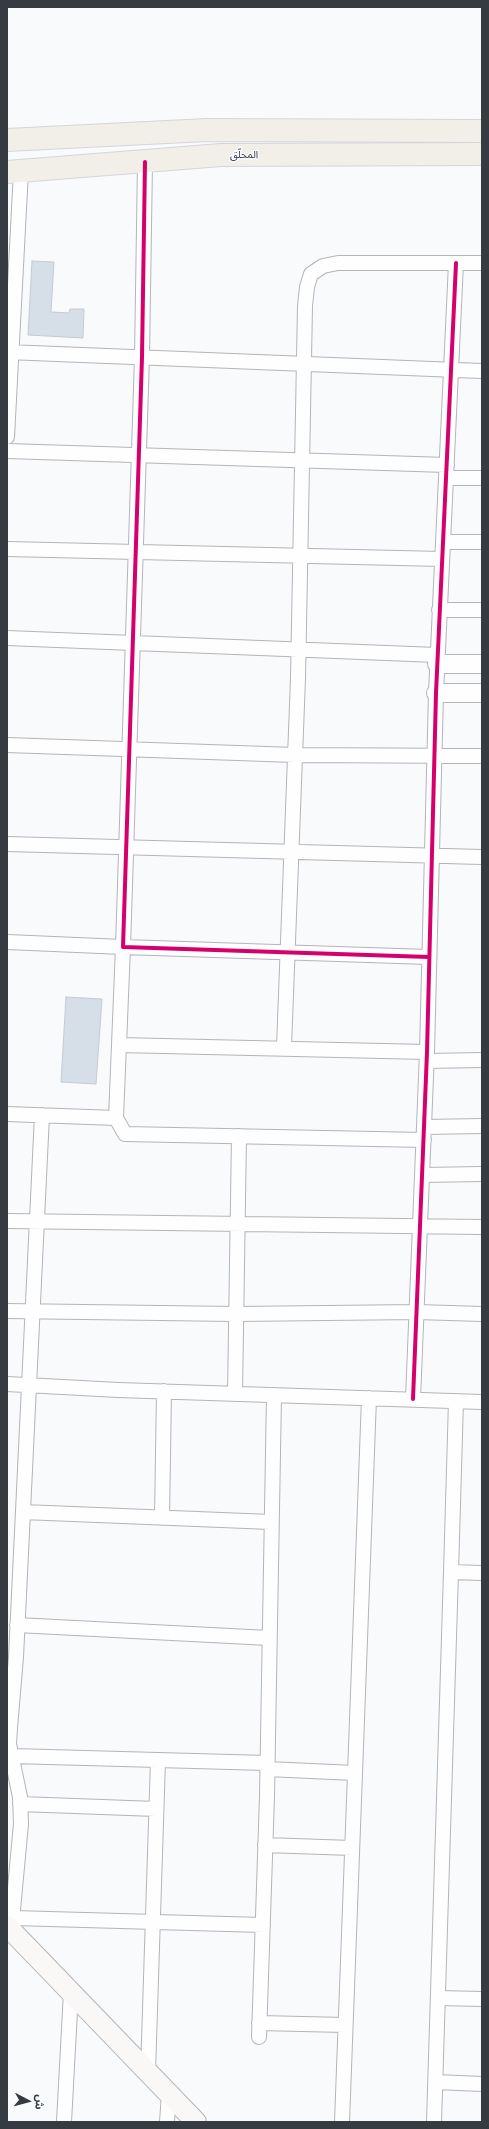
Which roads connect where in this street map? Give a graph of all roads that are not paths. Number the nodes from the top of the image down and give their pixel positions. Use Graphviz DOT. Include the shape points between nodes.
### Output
graph roads {
  1 [pos="482,130"];
  2 [pos="7,140"];
  3 [pos="482,154"];
  4 [pos="145,162"];
  5 [pos="14,171"];
  6 [pos="456,263"];
  7 [pos="482,263"];
  8 [pos="9,352"];
  9 [pos="142,357"];
  10 [pos="304,364"];
  11 [pos="452,370"];
  12 [pos="482,371"];
  13 [pos="7,437"];
  14 [pos="7,451"];
  15 [pos="138,456"];
  16 [pos="302,461"];
  17 [pos="446,471"];
  18 [pos="482,478"];
  19 [pos="443,542"];
  20 [pos="482,542"];
  21 [pos="7,549"];
  22 [pos="136,552"];
  23 [pos="300,556"];
  24 [pos="442,559"];
  25 [pos="439,610"];
  26 [pos="482,610"];
  27 [pos="7,638"];
  28 [pos="133,643"];
  29 [pos="299,650"];
  30 [pos="437,660"];
  31 [pos="482,664"];
  32 [pos="436,693"];
  33 [pos="482,693"];
  34 [pos="7,744"];
  35 [pos="129,749"];
  36 [pos="295,755"];
  37 [pos="482,756"];
  38 [pos="433,757"];
  39 [pos="7,844"];
  40 [pos="127,848"];
  41 [pos="292,852"];
  42 [pos="431,856"];
  43 [pos="482,857"];
  44 [pos="7,942"];
  45 [pos="123,947"];
  46 [pos="288,952"];
  47 [pos="429,957"];
  48 [pos="119,1045"];
  49 [pos="284,1047"];
  50 [pos="427,1056"];
  51 [pos="482,1060"];
  52 [pos="7,1114"];
  53 [pos="42,1115"];
  54 [pos="116,1118"];
  55 [pos="482,1126"];
  56 [pos="424,1133"];
  57 [pos="239,1136"];
  58 [pos="482,1174"];
  59 [pos="422,1175"];
  60 [pos="7,1221"];
  61 [pos="37,1221"];
  62 [pos="238,1224"];
  63 [pos="420,1226"];
  64 [pos="482,1227"];
  65 [pos="7,1311"];
  66 [pos="33,1311"];
  67 [pos="417,1312"];
  68 [pos="236,1314"];
  69 [pos="482,1314"];
  70 [pos="7,1384"];
  71 [pos="29,1385"];
  72 [pos="164,1391"];
  73 [pos="235,1394"];
  74 [pos="274,1395"];
  75 [pos="369,1398"];
  76 [pos="413,1399"];
  77 [pos="456,1401"];
  78 [pos="482,1402"];
  79 [pos="23,1512"];
  80 [pos="162,1518"];
  81 [pos="271,1522"];
  82 [pos="452,1572"];
  83 [pos="482,1573"];
  84 [pos="18,1625"];
  85 [pos="269,1638"];
  86 [pos="12,1756"];
  87 [pos="158,1760"];
  88 [pos="267,1766"];
  89 [pos="355,1773"];
  90 [pos="20,1804"];
  91 [pos="156,1809"];
  92 [pos="265,1845"];
  93 [pos="352,1848"];
  94 [pos="152,1922"];
  95 [pos="10,1925"];
  96 [pos="263,1925"];
  97 [pos="71,1992"];
  98 [pos="438,1998"];
  99 [pos="482,1999"];
  100 [pos="259,2023"];
  101 [pos="345,2025"];
  102 [pos="258,2038"];
  103 [pos="148,2072"];
  104 [pos="436,2082"];
  105 [pos="482,2084"];
  106 [pos="169,2094"];
  107 [pos="64,2122"];
  108 [pos="167,2122"];
  109 [pos="196,2122"];
  110 [pos="342,2122"];
  111 [pos="434,2122"];
  1 -- 2 [label="highway" via="206,130"];
  3 -- 4 [label="highway, المحلّق" via="220,155"];
  4 -- 5 [label="highway, المحلّق"];
  4 -- 9 [label="street"];
  5 -- 8 [label="street"];
  6 -- 7 [label="street"];
  6 -- 10 [label="street" via="338,263 323,266 311,274 307,287"];
  6 -- 11 [label="street"];
  8 -- 9 [label="street"];
  8 -- 13 [label="street"];
  9 -- 10 [label="street"];
  9 -- 15 [label="street"];
  10 -- 11 [label="street"];
  10 -- 16 [label="street"];
  11 -- 12 [label="street"];
  11 -- 17 [label="street"];
  14 -- 15 [label="street"];
  15 -- 16 [label="street"];
  15 -- 22 [label="street"];
  16 -- 17 [label="street"];
  16 -- 23 [label="street"];
  17 -- 18 [label="street"];
  17 -- 19 [label="street"];
  19 -- 20 [label="street"];
  19 -- 24 [label="street"];
  21 -- 22 [label="street"];
  22 -- 23 [label="street"];
  22 -- 28 [label="street"];
  23 -- 24 [label="street"];
  23 -- 29 [label="street"];
  24 -- 25 [label="street"];
  25 -- 26 [label="street"];
  25 -- 30 [label="street"];
  27 -- 28 [label="street"];
  28 -- 29 [label="street"];
  28 -- 35 [label="street"];
  29 -- 30 [label="street"];
  29 -- 36 [label="street"];
  30 -- 31 [label="street"];
  30 -- 32 [label="street"];
  32 -- 33 [label="street"];
  32 -- 38 [label="street"];
  34 -- 35 [label="street"];
  35 -- 36 [label="street"];
  35 -- 40 [label="street"];
  36 -- 38 [label="street"];
  36 -- 41 [label="street"];
  37 -- 38 [label="street"];
  38 -- 42 [label="street"];
  39 -- 40 [label="street"];
  40 -- 41 [label="street"];
  40 -- 45 [label="street"];
  41 -- 42 [label="street"];
  41 -- 46 [label="street"];
  42 -- 43 [label="street"];
  42 -- 47 [label="street"];
  44 -- 45 [label="street"];
  45 -- 46 [label="street"];
  45 -- 48 [label="street"];
  46 -- 47 [label="street"];
  46 -- 49 [label="street"];
  47 -- 50 [label="street"];
  48 -- 49 [label="street"];
  48 -- 54 [label="street"];
  49 -- 50 [label="street"];
  50 -- 51 [label="street"];
  50 -- 56 [label="street"];
  52 -- 53 [label="street"];
  53 -- 54 [label="street"];
  53 -- 61 [label="street"];
  54 -- 57 [label="street" via="125,1134"];
  55 -- 56 [label="street"];
  56 -- 57 [label="street"];
  56 -- 59 [label="street"];
  57 -- 62 [label="street"];
  58 -- 59 [label="street"];
  59 -- 63 [label="street"];
  60 -- 61 [label="street"];
  61 -- 62 [label="street"];
  61 -- 66 [label="street"];
  62 -- 63 [label="street"];
  62 -- 68 [label="street"];
  63 -- 64 [label="street"];
  63 -- 67 [label="street"];
  65 -- 66 [label="street"];
  66 -- 68 [label="street"];
  66 -- 71 [label="street"];
  67 -- 68 [label="street"];
  67 -- 69 [label="street"];
  67 -- 76 [label="street"];
  68 -- 73 [label="street"];
  70 -- 71 [label="street"];
  71 -- 72 [label="street"];
  71 -- 79 [label="street"];
  72 -- 73 [label="street"];
  72 -- 80 [label="street"];
  73 -- 74 [label="street"];
  74 -- 75 [label="street"];
  74 -- 81 [label="street"];
  75 -- 76 [label="street"];
  75 -- 89 [label="street"];
  76 -- 77 [label="street"];
  77 -- 78 [label="street"];
  77 -- 82 [label="street"];
  79 -- 80 [label="street"];
  79 -- 84 [label="street"];
  80 -- 81 [label="street"];
  81 -- 85 [label="street"];
  82 -- 83 [label="street"];
  82 -- 98 [label="street"];
  84 -- 85 [label="street"];
  84 -- 86 [label="street" via="10,1728"];
  85 -- 88 [label="street"];
  86 -- 87 [label="street"];
  86 -- 90 [label="street"];
  87 -- 88 [label="street"];
  87 -- 91 [label="street"];
  88 -- 89 [label="street"];
  88 -- 92 [label="street"];
  89 -- 93 [label="street"];
  90 -- 91 [label="street"];
  90 -- 95 [label="street" via="21,1824"];
  91 -- 94 [label="street"];
  92 -- 93 [label="street"];
  92 -- 96 [label="street"];
  93 -- 101 [label="street"];
  94 -- 95 [label="street"];
  94 -- 96 [label="street"];
  94 -- 103 [label="street"];
  95 -- 97 [label="main road"];
  96 -- 100 [label="street"];
  97 -- 103 [label="main road"];
  97 -- 107 [label="street"];
  98 -- 99 [label="street"];
  98 -- 104 [label="street"];
  100 -- 101 [label="street"];
  100 -- 102 [label="street"];
  101 -- 110 [label="street"];
  103 -- 106 [label="main road"];
  104 -- 105 [label="street"];
  104 -- 111 [label="street"];
  106 -- 108 [label="street"];
  106 -- 109 [label="main road"];
}
